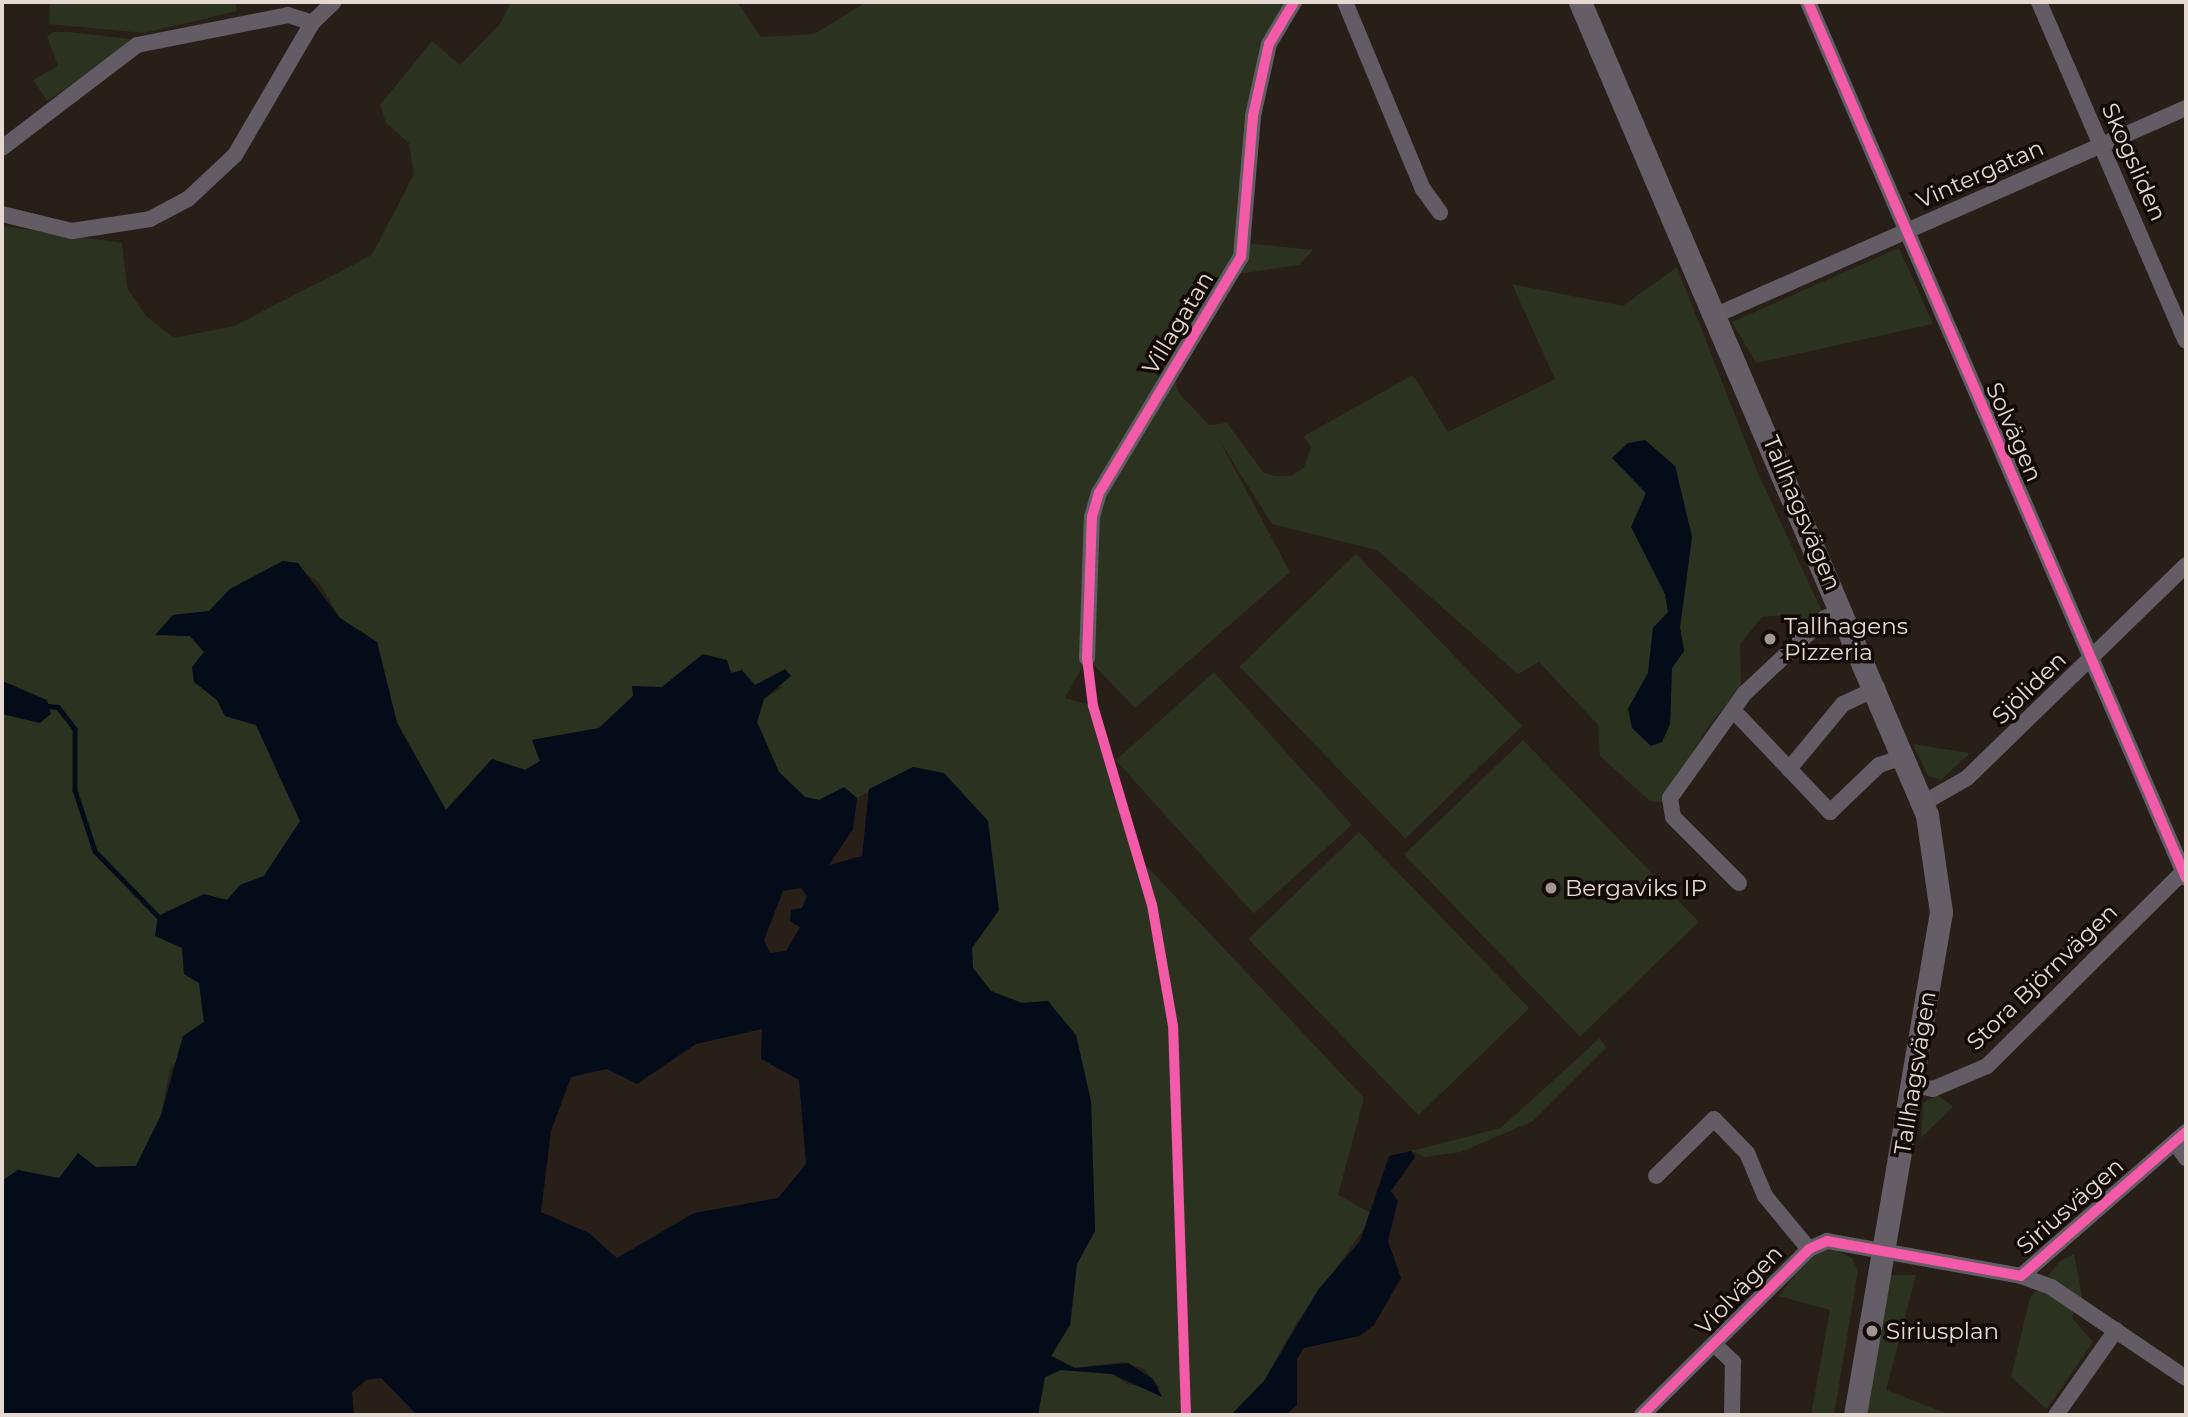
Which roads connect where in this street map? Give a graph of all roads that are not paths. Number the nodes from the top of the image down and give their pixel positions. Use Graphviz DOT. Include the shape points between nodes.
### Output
graph roads {
  1 [pos="334,2"];
  2 [pos="1294,2"];
  3 [pos="1345,2"];
  4 [pos="1580,2"];
  5 [pos="1808,2"];
  6 [pos="2039,2"];
  7 [pos="312,23"];
  8 [pos="2186,108"];
  9 [pos="2102,144"];
  10 [pos="2,148"];
  11 [pos="1440,212"];
  12 [pos="2,214"];
  13 [pos="1904,233"];
  14 [pos="1716,315"];
  15 [pos="2186,341"];
  16 [pos="2186,565"];
  17 [pos="1843,611"];
  18 [pos="1087,658"];
  19 [pos="2091,659"];
  20 [pos="1878,688"];
  21 [pos="1733,710"];
  22 [pos="1906,756"];
  23 [pos="1789,769"];
  24 [pos="1925,802"];
  25 [pos="2185,873"];
  26 [pos="1739,883"];
  27 [pos="1913,1085"];
  28 [pos="2180,1137"];
  29 [pos="2186,1158"];
  30 [pos="1656,1177"];
  31 [pos="1809,1249"];
  32 [pos="1885,1252"];
  33 [pos="2021,1276"];
  34 [pos="2116,1330"];
  35 [pos="1715,1345"];
  36 [pos="2186,1378"];
  37 [pos="1642,1415"];
  38 [pos="1732,1415"];
  39 [pos="1855,1415"];
  40 [pos="2056,1415"];
  1 -- 7 [label="street"];
  2 -- 18 [label="street, Villagatan" via="1269,44 1253,117 1241,257 1100,494 1092,517"];
  3 -- 11 [label="street" via="1423,189"];
  4 -- 14 [label="main road, Tallhagsvägen"];
  5 -- 13 [label="street, Solvägen"];
  6 -- 9 [label="street, Skogsliden"];
  7 -- 10 [label="street" via="288,15 137,45"];
  7 -- 12 [label="street" via="235,155 188,199 150,219 72,231"];
  8 -- 9 [label="street, Vintergatan"];
  9 -- 13 [label="street, Vintergatan"];
  9 -- 15 [label="street, Skogsliden"];
  13 -- 14 [label="street, Vintergatan"];
  13 -- 19 [label="street, Solvägen"];
  14 -- 17 [label="main road, Tallhagsvägen"];
  16 -- 19 [label="street, Sjöliden"];
  17 -- 20 [label="main road, Tallhagsvägen"];
  17 -- 21 [label="street" via="1806,633"];
  19 -- 24 [label="street, Sjöliden" via="1967,778"];
  19 -- 25 [label="street, Solvägen"];
  20 -- 22 [label="main road, Tallhagsvägen"];
  20 -- 23 [label="street" via="1843,704"];
  21 -- 23 [label="street"];
  21 -- 26 [label="street" via="1671,798 1673,817"];
  22 -- 23 [label="street" via="1879,765 1830,812"];
  22 -- 24 [label="main road, Tallhagsvägen"];
  24 -- 27 [label="main road, Tallhagsvägen" via="1941,912"];
  25 -- 27 [label="street, Stora Björnvägen" via="1987,1066 1933,1089"];
  27 -- 32 [label="main road, Tallhagsvägen"];
  28 -- 29 [label="street"];
  28 -- 33 [label="street, Siriusvägen"];
  30 -- 31 [label="street, Violvägen" via="1714,1119 1747,1153 1765,1196"];
  31 -- 32 [label="street, Violvägen" via="1827,1241"];
  31 -- 35 [label="street, Violvägen"];
  32 -- 33 [label="street, Siriusvägen"];
  32 -- 39 [label="main road, Tallhagsvägen"];
  33 -- 34 [label="street"];
  34 -- 36 [label="street"];
  34 -- 40 [label="street"];
  35 -- 37 [label="street, Violvägen"];
  35 -- 38 [label="street" via="1733,1362"];
}
